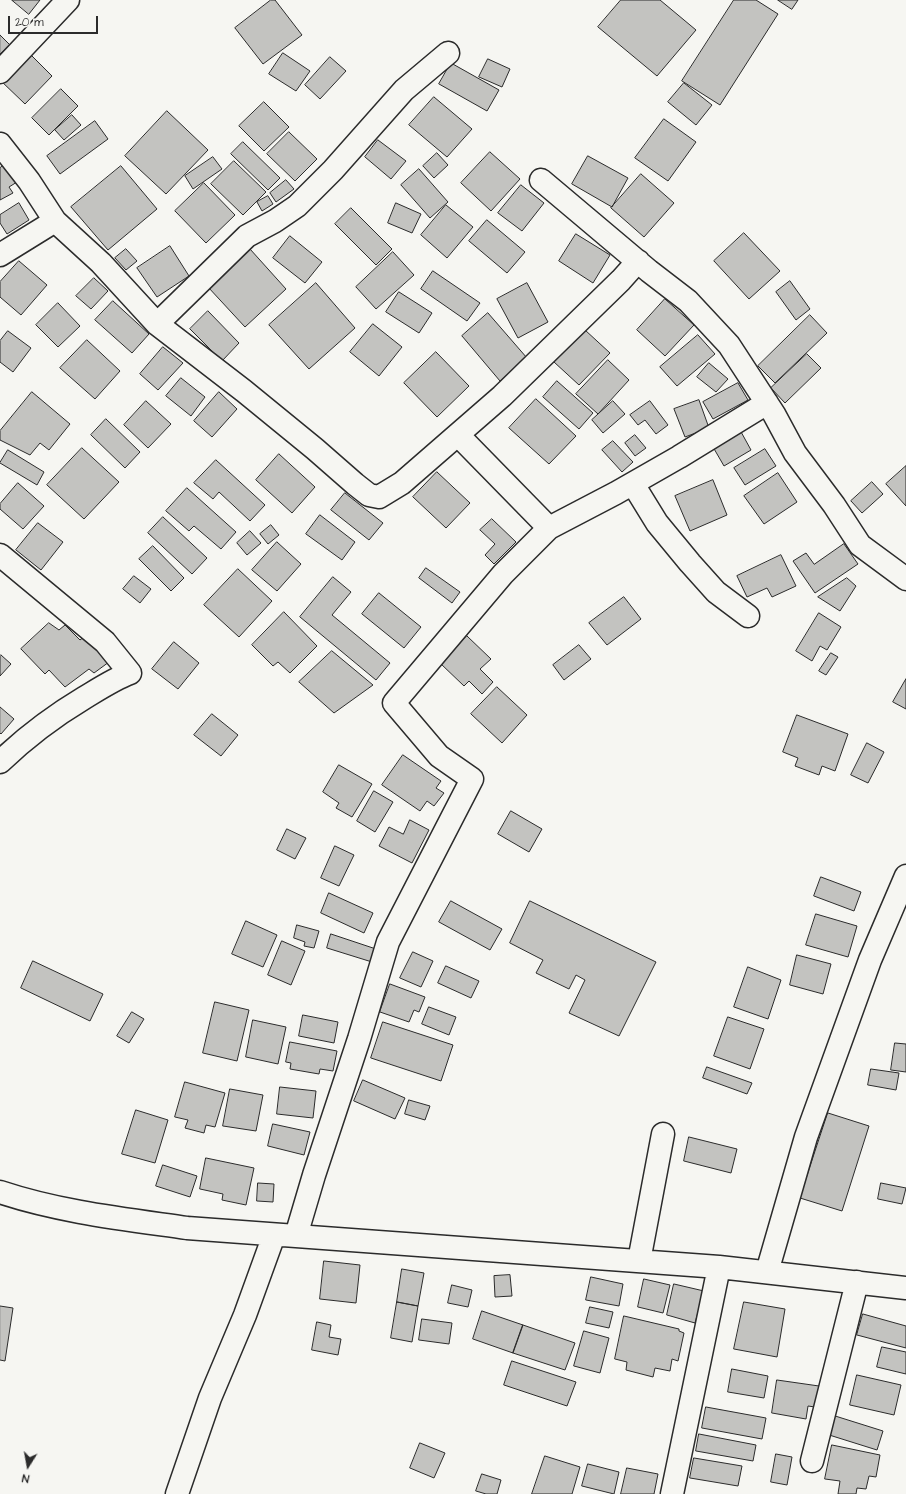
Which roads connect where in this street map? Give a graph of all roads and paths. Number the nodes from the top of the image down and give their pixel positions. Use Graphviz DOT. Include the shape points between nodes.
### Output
graph roads {
  1 [pos="68,0"];
  2 [pos="448,53"];
  3 [pos="0,72"];
  4 [pos="0,144"];
  5 [pos="541,180"];
  6 [pos="55,221"];
  7 [pos="0,255"];
  8 [pos="638,261"];
  9 [pos="158,324"];
  10 [pos="767,403"];
  11 [pos="458,435"];
  12 [pos="633,484"];
  13 [pos="548,528"];
  14 [pos="0,555"];
  15 [pos="906,579"];
  16 [pos="748,616"];
  17 [pos="0,762"];
  18 [pos="906,876"];
  19 [pos="663,1134"];
  20 [pos="0,1192"];
  21 [pos="274,1235"];
  22 [pos="298,1236"];
  23 [pos="639,1261"];
  24 [pos="719,1267"];
  25 [pos="767,1272"];
  26 [pos="858,1282"];
  27 [pos="906,1288"];
  28 [pos="812,1461"];
  29 [pos="177,1494"];
  30 [pos="672,1494"];
  1 -- 3 [label="street"];
  2 -- 9 [label="street" via="404,90 333,170 297,206 247,236"];
  4 -- 6 [label="street" via="29,181"];
  5 -- 8 [label="street"];
  6 -- 7 [label="street"];
  6 -- 9 [label="street" via="101,263"];
  8 -- 10 [label="street" via="688,301 729,346"];
  8 -- 11 [label="street" via="502,396"];
  9 -- 11 [label="street" via="244,391 369,495 379,497 390,492"];
  10 -- 12 [label="street"];
  10 -- 15 [label="street" via="795,453 860,545"];
  11 -- 13 [label="street"];
  12 -- 13 [label="street"];
  12 -- 16 [label="street" via="657,523 690,563 716,592"];
  13 -- 22 [label="street" via="503,574 394,703 440,756 472,779 388,942 314,1175"];
  14 -- 17 [label="street" via="105,642 130,673 57,714"];
  18 -- 25 [label="street" via="870,960 806,1137"];
  19 -- 23 [label="street"];
  20 -- 21 [label="street" via="27,1201 107,1216 187,1228"];
  21 -- 22 [label="street"];
  21 -- 29 [label="street" via="245,1315 210,1398"];
  22 -- 23 [label="street"];
  23 -- 24 [label="street"];
  24 -- 25 [label="street"];
  24 -- 30 [label="street"];
  25 -- 26 [label="street"];
  26 -- 27 [label="street"];
  26 -- 28 [label="street"];
}
